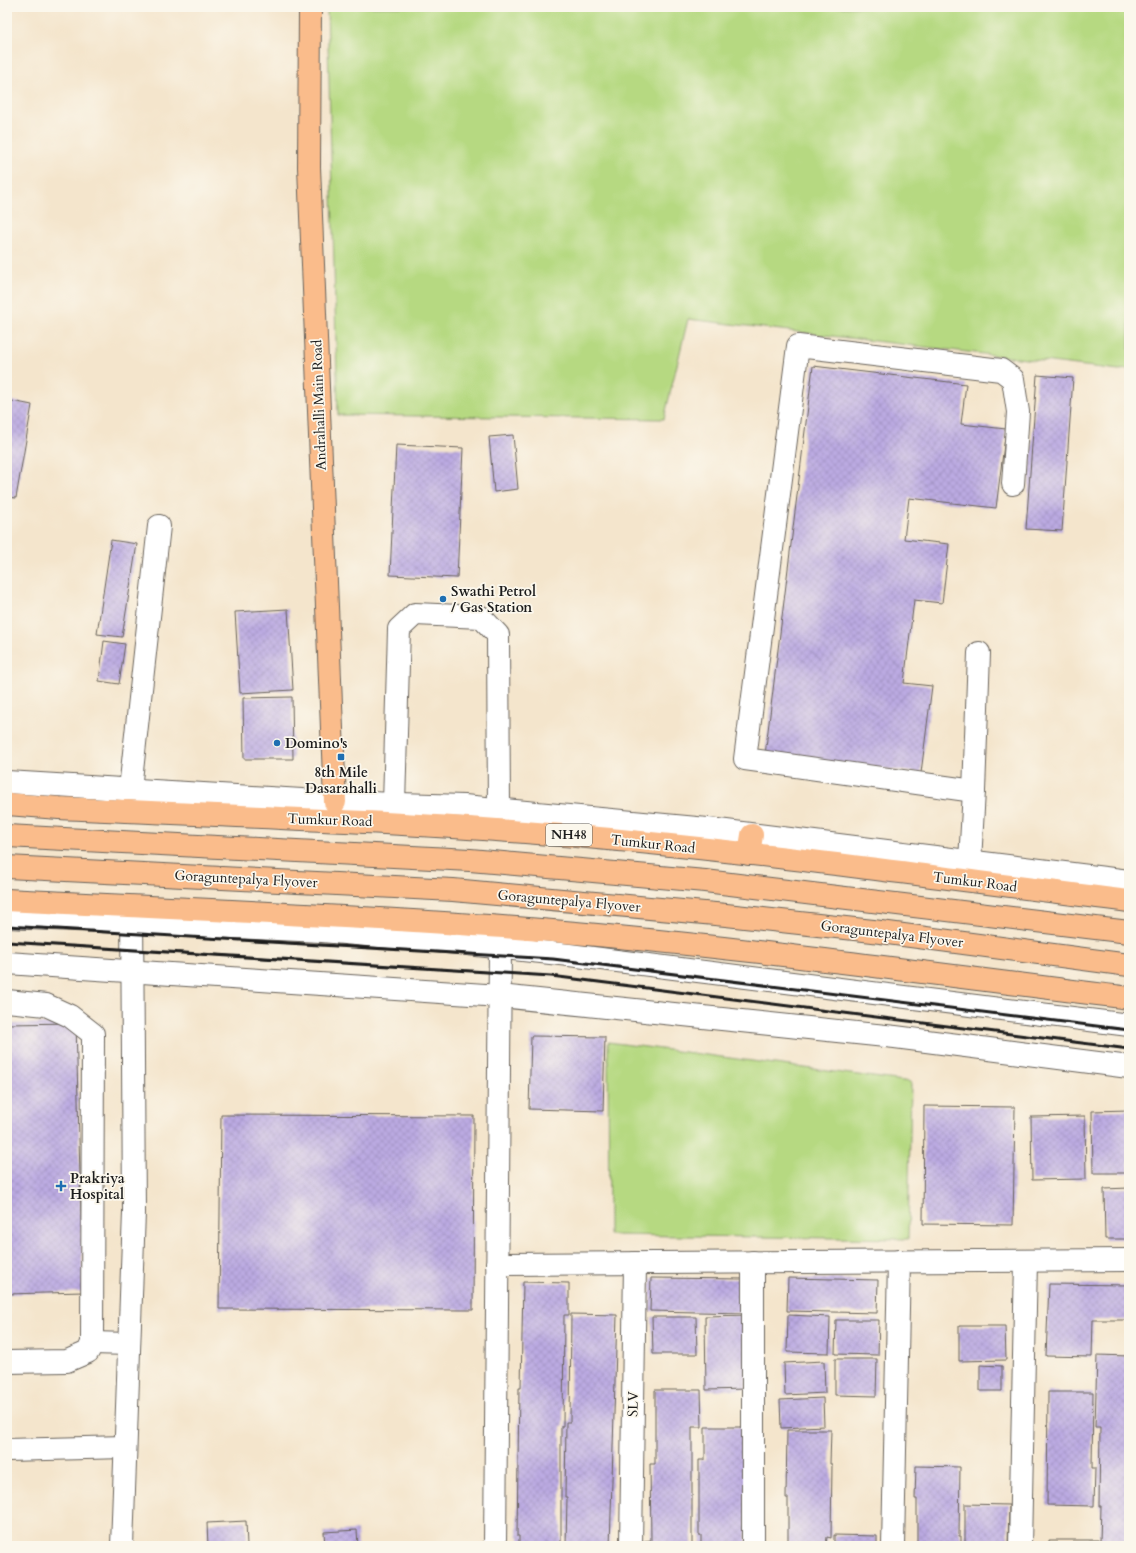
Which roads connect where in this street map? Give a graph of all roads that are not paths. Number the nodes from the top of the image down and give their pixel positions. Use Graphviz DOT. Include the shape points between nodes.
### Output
graph roads {
  1 [pos="310,7"];
  2 [pos="1013,484"];
  3 [pos="159,526"];
  4 [pos="979,653"];
  5 [pos="7,782"];
  6 [pos="130,790"];
  7 [pos="974,791"];
  8 [pos="335,802"];
  9 [pos="7,804"];
  10 [pos="394,804"];
  11 [pos="499,810"];
  12 [pos="7,836"];
  13 [pos="751,844"];
  14 [pos="970,861"];
  15 [pos="7,867"];
  16 [pos="1129,881"];
  17 [pos="7,900"];
  18 [pos="1129,901"];
  19 [pos="132,915"];
  20 [pos="7,917"];
  21 [pos="1129,932"];
  22 [pos="500,948"];
  23 [pos="7,963"];
  24 [pos="1129,965"];
  25 [pos="132,972"];
  26 [pos="500,996"];
  27 [pos="1129,998"];
  28 [pos="7,1001"];
  29 [pos="1129,1025"];
  30 [pos="1129,1067"];
  31 [pos="1129,1260"];
  32 [pos="899,1261"];
  33 [pos="1026,1261"];
  34 [pos="754,1262"];
  35 [pos="635,1263"];
  36 [pos="497,1264"];
  37 [pos="92,1343"];
  38 [pos="129,1344"];
  39 [pos="7,1362"];
  40 [pos="125,1447"];
  41 [pos="7,1450"];
  42 [pos="122,1546"];
  43 [pos="495,1546"];
  44 [pos="631,1546"];
  45 [pos="753,1546"];
  46 [pos="893,1546"];
  47 [pos="1020,1546"];
  1 -- 8 [label="main road, Andrahalli Main Road" via="309,167"];
  2 -- 7 [label="street" via="1018,412 1013,379 1001,370 798,346 745,759"];
  3 -- 6 [label="street"];
  4 -- 7 [label="street"];
  5 -- 6 [label="street"];
  6 -- 8 [label="street"];
  7 -- 14 [label="street"];
  8 -- 10 [label="street"];
  9 -- 13 [label="main road, Tumkur Road / NH48" via="468,827 598,838"];
  10 -- 11 [label="street"];
  10 -- 11 [label="street" via="399,629 415,614 481,617 498,635"];
  11 -- 13 [label="street"];
  12 -- 21 [label="main road" via="478,860 728,884"];
  13 -- 14 [label="street"];
  13 -- 18 [label="main road, Tumkur Road / NH48"];
  14 -- 16 [label="street"];
  15 -- 24 [label="main road, Goraguntepalya Flyover" via="453,890 726,915"];
  17 -- 19 [label="main road"];
  19 -- 20 [label="street"];
  19 -- 22 [label="street"];
  19 -- 25 [label="street"];
  19 -- 27 [label="main road" via="328,917 524,929 711,947"];
  22 -- 26 [label="street"];
  22 -- 29 [label="street"];
  23 -- 25 [label="street"];
  25 -- 26 [label="street"];
  25 -- 38 [label="street" via="134,1212"];
  26 -- 30 [label="street" via="896,1037"];
  26 -- 36 [label="street"];
  28 -- 37 [label="street" via="46,1005 70,1016 93,1034"];
  31 -- 33 [label="street"];
  32 -- 33 [label="street"];
  32 -- 34 [label="street"];
  32 -- 46 [label="street"];
  33 -- 47 [label="street"];
  34 -- 35 [label="street"];
  34 -- 45 [label="street"];
  35 -- 36 [label="street"];
  35 -- 44 [label="street, SLV"];
  36 -- 43 [label="street"];
  37 -- 38 [label="street"];
  37 -- 39 [label="street" via="88,1352 67,1360"];
  38 -- 40 [label="street"];
  40 -- 41 [label="street"];
  40 -- 42 [label="street"];
}
